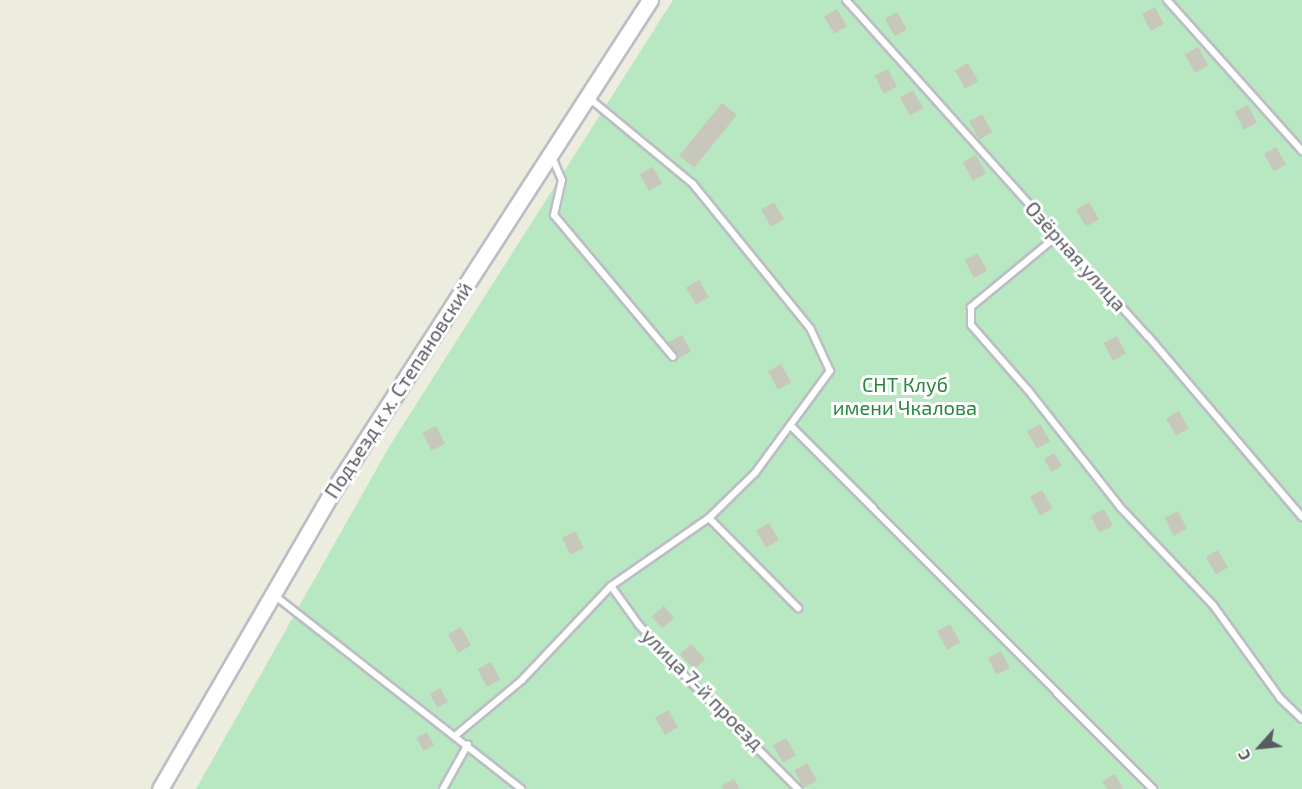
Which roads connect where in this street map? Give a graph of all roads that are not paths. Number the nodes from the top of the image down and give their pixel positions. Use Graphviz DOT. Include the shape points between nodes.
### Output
graph roads {
  1 [pos="650,0"];
  2 [pos="846,0"];
  3 [pos="1167,0"];
  4 [pos="588,96"];
  5 [pos="1302,151"];
  6 [pos="550,154"];
  7 [pos="1057,236"];
  8 [pos="673,357"];
  9 [pos="791,426"];
  10 [pos="1302,517"];
  11 [pos="709,518"];
  12 [pos="611,586"];
  13 [pos="273,595"];
  14 [pos="798,608"];
  15 [pos="1302,719"];
  16 [pos="456,735"];
  17 [pos="468,744"];
  18 [pos="160,789"];
  19 [pos="443,789"];
  20 [pos="521,789"];
  21 [pos="798,789"];
  22 [pos="1153,789"];
  1 -- 4 [label="street, Подъезд к х. Степановский"];
  2 -- 7 [label="lane, Озёрная улица"];
  3 -- 5 [label="lane"];
  4 -- 6 [label="street, Подъезд к х. Степановский"];
  4 -- 9 [label="lane" via="693,184 810,328 830,371"];
  6 -- 8 [label="lane" via="562,180 554,215"];
  6 -- 13 [label="street, Подъезд к х. Степановский" via="331,494"];
  7 -- 10 [label="lane, Озёрная улица"];
  7 -- 15 [label="lane" via="971,307 971,325 1120,507 1213,605 1280,698"];
  9 -- 11 [label="lane" via="755,473"];
  9 -- 22 [label="lane"];
  11 -- 12 [label="lane"];
  11 -- 14 [label="lane"];
  12 -- 16 [label="lane" via="522,680"];
  12 -- 21 [label="lane, улица 7-й проезд" via="639,625 690,681"];
  13 -- 16 [label="lane"];
  13 -- 18 [label="street, Подъезд к х. Степановский"];
  16 -- 17 [label="lane"];
  17 -- 19 [label="lane"];
  17 -- 20 [label="lane"];
}
